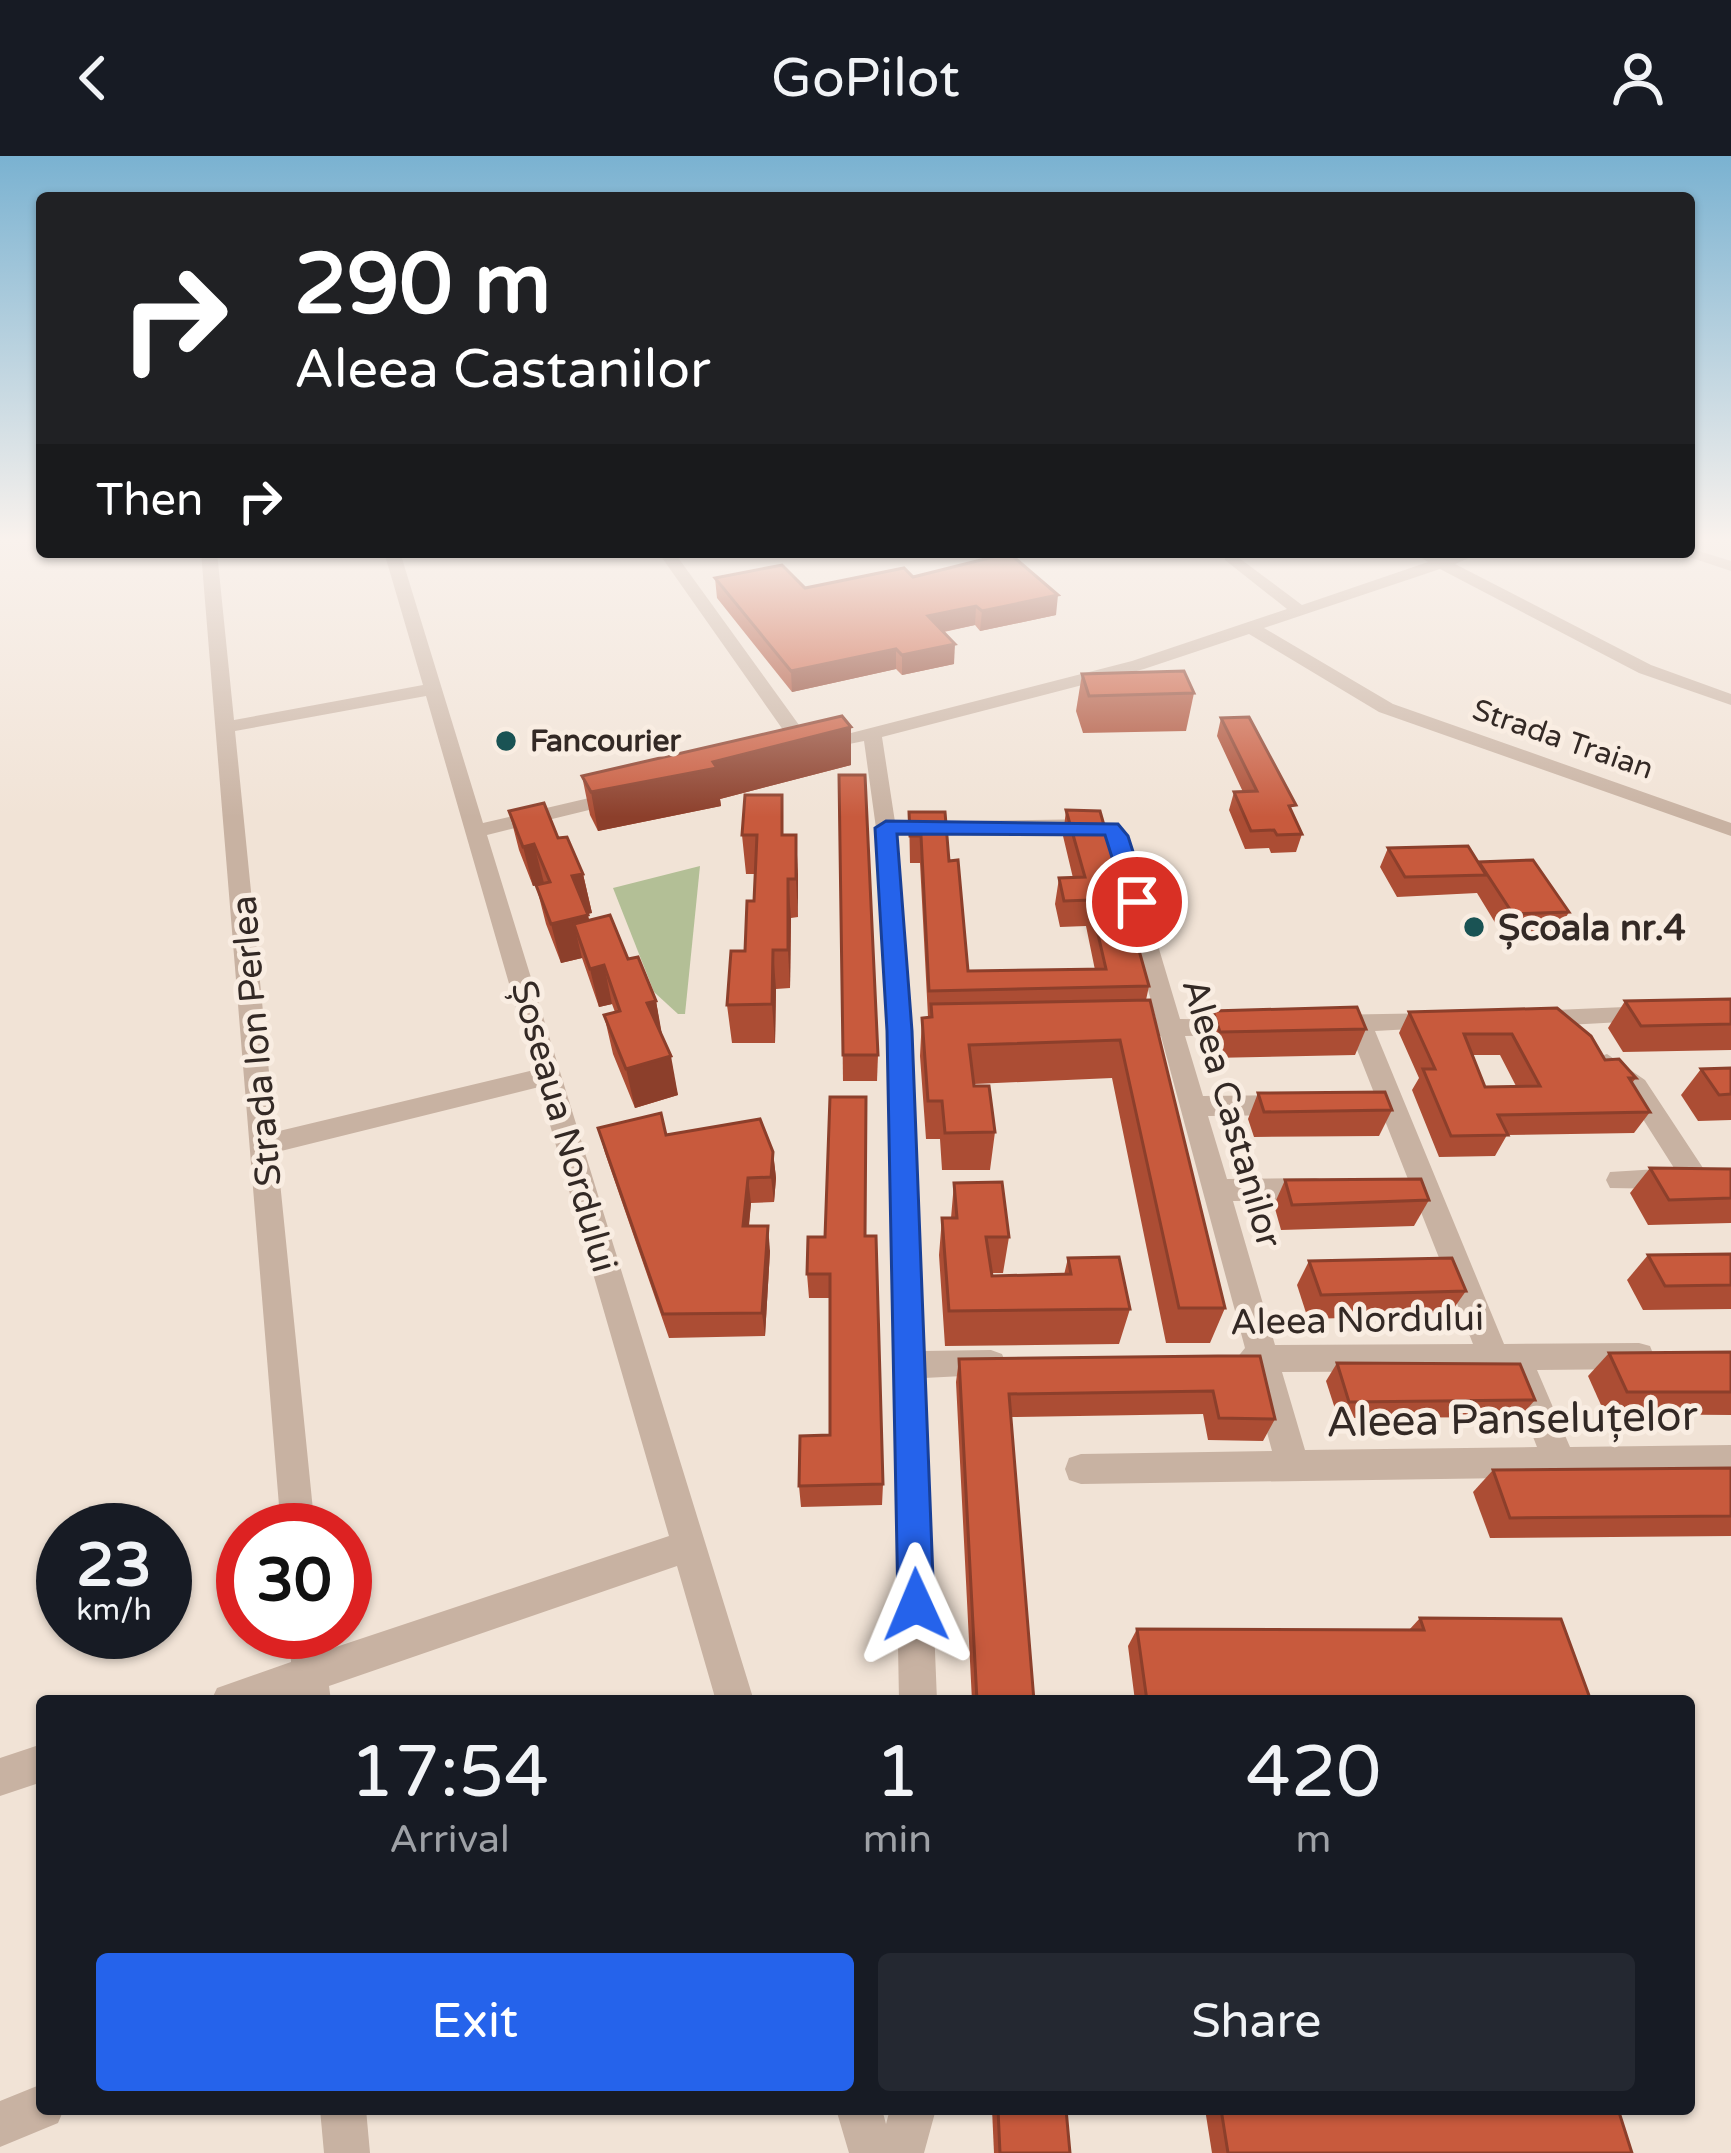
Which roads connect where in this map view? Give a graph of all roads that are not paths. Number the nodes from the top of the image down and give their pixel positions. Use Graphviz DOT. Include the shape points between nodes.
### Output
graph roads {
  1 [pos="217,630"];
  2 [pos="416,630"];
  3 [pos="722,630"];
  4 [pos="1249,630"];
  5 [pos="1255,630"];
  6 [pos="1571,630"];
  7 [pos="433,688"];
  8 [pos="1731,700"];
  9 [pos="226,727"];
  10 [pos="872,734"];
  11 [pos="807,750"];
  12 [pos="785,756"];
  13 [pos="631,794"];
  14 [pos="886,828"];
  15 [pos="1731,830"];
  16 [pos="477,832"];
  17 [pos="1683,1013"];
  18 [pos="1553,1018"];
  19 [pos="1511,1019"];
  20 [pos="1469,1020"];
  21 [pos="1359,1023"];
  22 [pos="1311,1024"];
  23 [pos="1264,1025"];
  24 [pos="1128,1028"];
  25 [pos="1170,1028"];
  26 [pos="550,1075"];
  27 [pos="1325,1104"];
  28 [pos="1196,1106"];
  29 [pos="264,1145"];
  30 [pos="1694,1179"];
  31 [pos="1731,1179"];
  32 [pos="1620,1180"];
  33 [pos="1356,1189"];
  34 [pos="1219,1190"];
  35 [pos="1659,1356"];
  36 [pos="1505,1357"];
  37 [pos="1264,1359"];
  38 [pos="1221,1360"];
  39 [pos="1023,1363"];
  40 [pos="911,1366"];
  41 [pos="1731,1460"];
  42 [pos="1560,1463"];
  43 [pos="1293,1466"];
  44 [pos="1081,1469"];
  45 [pos="296,1503"];
  46 [pos="688,1546"];
  47 [pos="311,1688"];
  48 [pos="267,1695"];
  49 [pos="733,1695"];
  50 [pos="918,1695"];
  51 [pos="36,1765"];
  52 [pos="0,1777"];
  53 [pos="36,2109"];
  54 [pos="344,2115"];
  55 [pos="861,2115"];
  56 [pos="911,2115"];
  57 [pos="0,2124"];
  58 [pos="347,2153"];
  59 [pos="872,2153"];
  60 [pos="901,2153"];
  1 -- 9 [label="street, Strada Ion Perlea"];
  2 -- 7 [label="street, Șoseaua Nordului"];
  3 -- 11 [label="street"];
  4 -- 10 [label="street"];
  5 -- 15 [label="street, Strada Traian" via="1386,708"];
  6 -- 8 [label="street"];
  7 -- 9 [label="street"];
  7 -- 16 [label="street, Șoseaua Nordului"];
  9 -- 29 [label="street, Strada Ion Perlea"];
  10 -- 11 [label="street"];
  10 -- 14 [label="street"];
  11 -- 12 [label="street"];
  13 -- 16 [label="street"];
  14 -- 25 [label="street, Aleea Castanilor" via="1111,829"];
  14 -- 40 [label="street" via="909,1031"];
  16 -- 26 [label="street, Șoseaua Nordului"];
  17 -- 18 [label="street"];
  18 -- 19 [label="street"];
  18 -- 30 [label="street" via="1636,1087"];
  20 -- 21 [label="street"];
  21 -- 22 [label="street"];
  21 -- 36 [label="street" via="1413,1189"];
  23 -- 25 [label="street"];
  24 -- 25 [label="street"];
  25 -- 28 [label="street, Aleea Castanilor"];
  26 -- 29 [label="street"];
  26 -- 46 [label="street, Șoseaua Nordului"];
  27 -- 28 [label="street"];
  28 -- 34 [label="street, Aleea Castanilor"];
  29 -- 45 [label="street, Strada Ion Perlea"];
  30 -- 31 [label="street"];
  30 -- 32 [label="street"];
  33 -- 34 [label="street"];
  34 -- 37 [label="street, Aleea Castanilor"];
  35 -- 36 [label="street, Aleea Nordului"];
  36 -- 37 [label="street, Aleea Nordului"];
  36 -- 42 [label="street"];
  37 -- 38 [label="street, Aleea Nordului"];
  37 -- 43 [label="street, Aleea Panseluțelor"];
  39 -- 40 [label="street"];
  40 -- 50 [label="street"];
  41 -- 42 [label="street, Aleea Panseluțelor"];
  42 -- 43 [label="street, Aleea Panseluțelor"];
  43 -- 44 [label="street, Aleea Panseluțelor"];
  46 -- 47 [label="street"];
  46 -- 49 [label="street, Șoseaua Nordului"];
  47 -- 48 [label="street"];
  51 -- 52 [label="street"];
  53 -- 57 [label="street"];
  54 -- 58 [label="street"];
  55 -- 59 [label="street"];
  56 -- 60 [label="street"];
}
